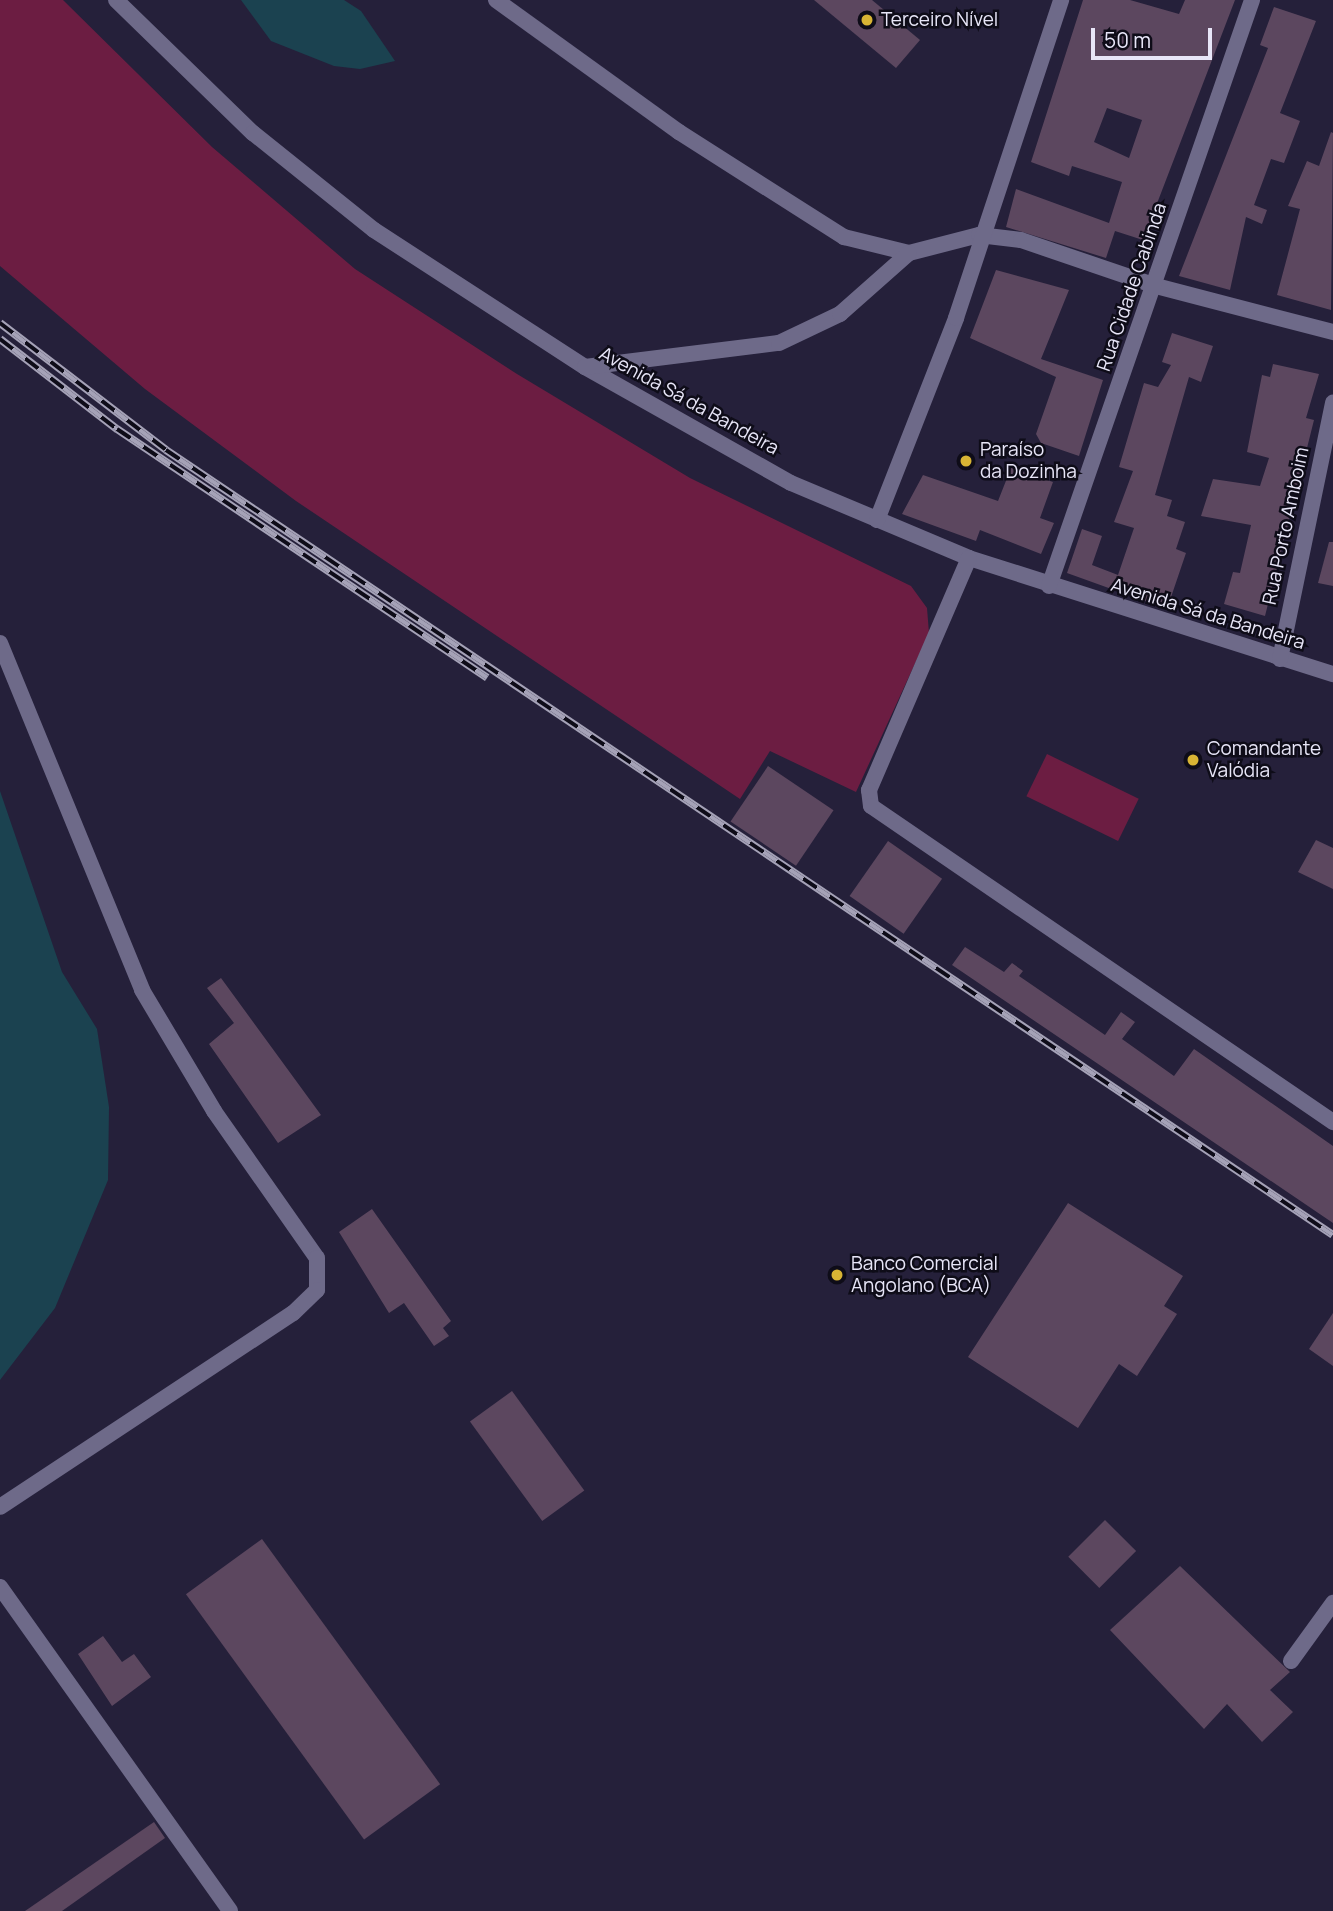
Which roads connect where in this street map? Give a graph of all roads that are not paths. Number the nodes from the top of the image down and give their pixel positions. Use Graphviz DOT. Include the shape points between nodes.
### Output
graph roads {
  1 [pos="116,0"];
  2 [pos="496,0"];
  3 [pos="1061,0"];
  4 [pos="1251,0"];
  5 [pos="979,235"];
  6 [pos="909,253"];
  7 [pos="1156,286"];
  8 [pos="1333,332"];
  9 [pos="585,367"];
  10 [pos="1333,402"];
  11 [pos="877,520"];
  12 [pos="969,558"];
  13 [pos="1049,586"];
  14 [pos="0,643"];
  15 [pos="1280,659"];
  16 [pos="1333,674"];
  17 [pos="1333,1122"];
  18 [pos="0,1507"];
  19 [pos="0,1587"];
  20 [pos="1333,1603"];
  21 [pos="1291,1661"];
  22 [pos="230,1911"];
  1 -- 9 [label="street, Avenida Sá da Bandeira" via="253,133 374,230"];
  2 -- 6 [label="street" via="679,132 815,220 844,237"];
  3 -- 5 [label="street"];
  4 -- 7 [label="street, Rua Cidade Cabinda"];
  5 -- 6 [label="street"];
  5 -- 7 [label="street" via="1021,240"];
  5 -- 11 [label="street" via="956,318"];
  6 -- 9 [label="street" via="840,314 779,343"];
  7 -- 8 [label="street"];
  7 -- 13 [label="street, Rua Cidade Cabinda"];
  9 -- 11 [label="street, Avenida Sá da Bandeira" via="791,483"];
  10 -- 15 [label="street, Rua Porto Amboim"];
  11 -- 12 [label="street, Avenida Sá da Bandeira"];
  12 -- 13 [label="street, Avenida Sá da Bandeira"];
  12 -- 17 [label="street" via="869,790 871,806"];
  13 -- 15 [label="street, Avenida Sá da Bandeira"];
  14 -- 18 [label="street" via="142,990 214,1111 311,1249 317,1269 317,1290 293,1313"];
  15 -- 16 [label="street, Avenida Sá da Bandeira"];
  19 -- 22 [label="street"];
  20 -- 21 [label="street"];
}
